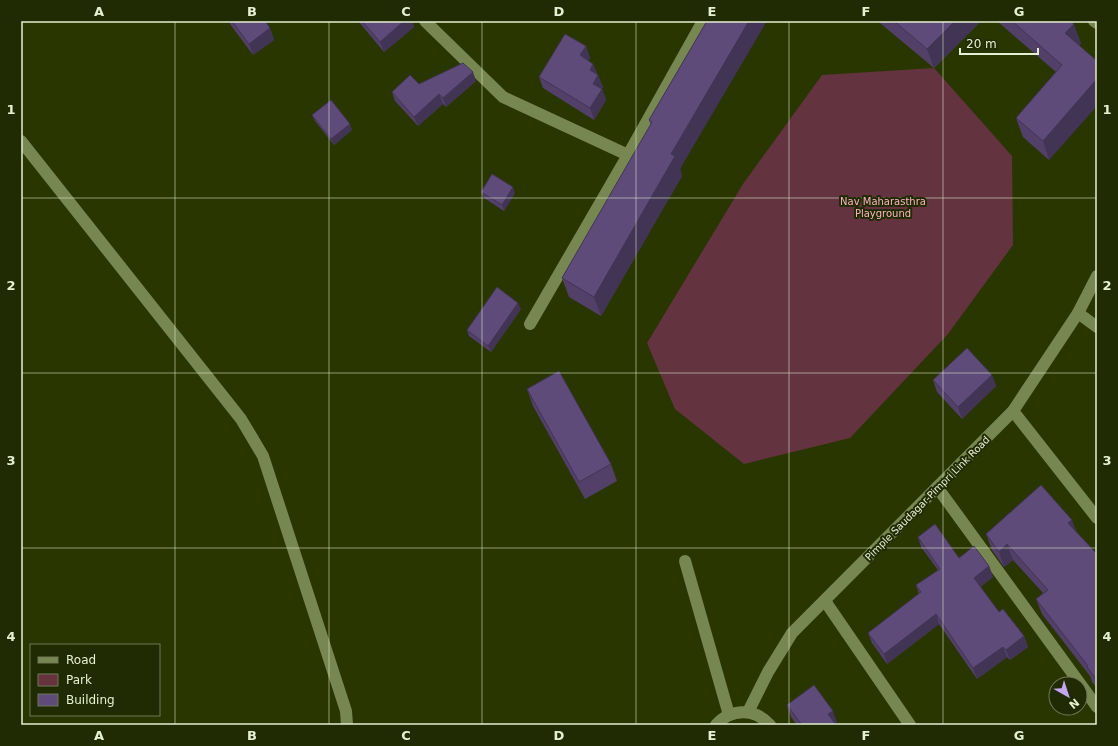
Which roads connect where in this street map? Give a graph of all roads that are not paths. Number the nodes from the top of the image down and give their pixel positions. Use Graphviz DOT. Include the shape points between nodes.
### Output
graph roads {
  1 [pos="425,21"];
  2 [pos="703,21"];
  3 [pos="1094,21"];
  4 [pos="1097,23"];
  5 [pos="21,141"];
  6 [pos="628,155"];
  7 [pos="1097,276"];
  8 [pos="1078,313"];
  9 [pos="530,324"];
  10 [pos="1097,327"];
  11 [pos="1013,411"];
  12 [pos="937,487"];
  13 [pos="1097,518"];
  14 [pos="685,561"];
  15 [pos="824,601"];
  16 [pos="1097,707"];
  17 [pos="748,712"];
  18 [pos="729,715"];
  19 [pos="347,725"];
  20 [pos="716,725"];
  21 [pos="770,725"];
  22 [pos="910,725"];
  1 -- 6 [label="street" via="503,97"];
  2 -- 6 [label="street"];
  3 -- 4 [label="street"];
  5 -- 19 [label="street" via="241,419 263,456 346,711"];
  6 -- 9 [label="street"];
  7 -- 8 [label="street, Pimple Saudagar-Pimpri Link Road"];
  8 -- 10 [label="street"];
  8 -- 11 [label="street, Pimple Saudagar-Pimpri Link Road"];
  11 -- 12 [label="street, Pimple Saudagar-Pimpri Link Road"];
  11 -- 13 [label="street"];
  12 -- 15 [label="street, Pimple Saudagar-Pimpri Link Road"];
  12 -- 16 [label="street"];
  14 -- 18 [label="street"];
  15 -- 17 [label="street, Pimple Saudagar-Pimpri Link Road" via="792,633"];
  15 -- 22 [label="street"];
  17 -- 18 [label="street"];
  17 -- 21 [label="street" via="761,717"];
  18 -- 20 [label="street"];
}
